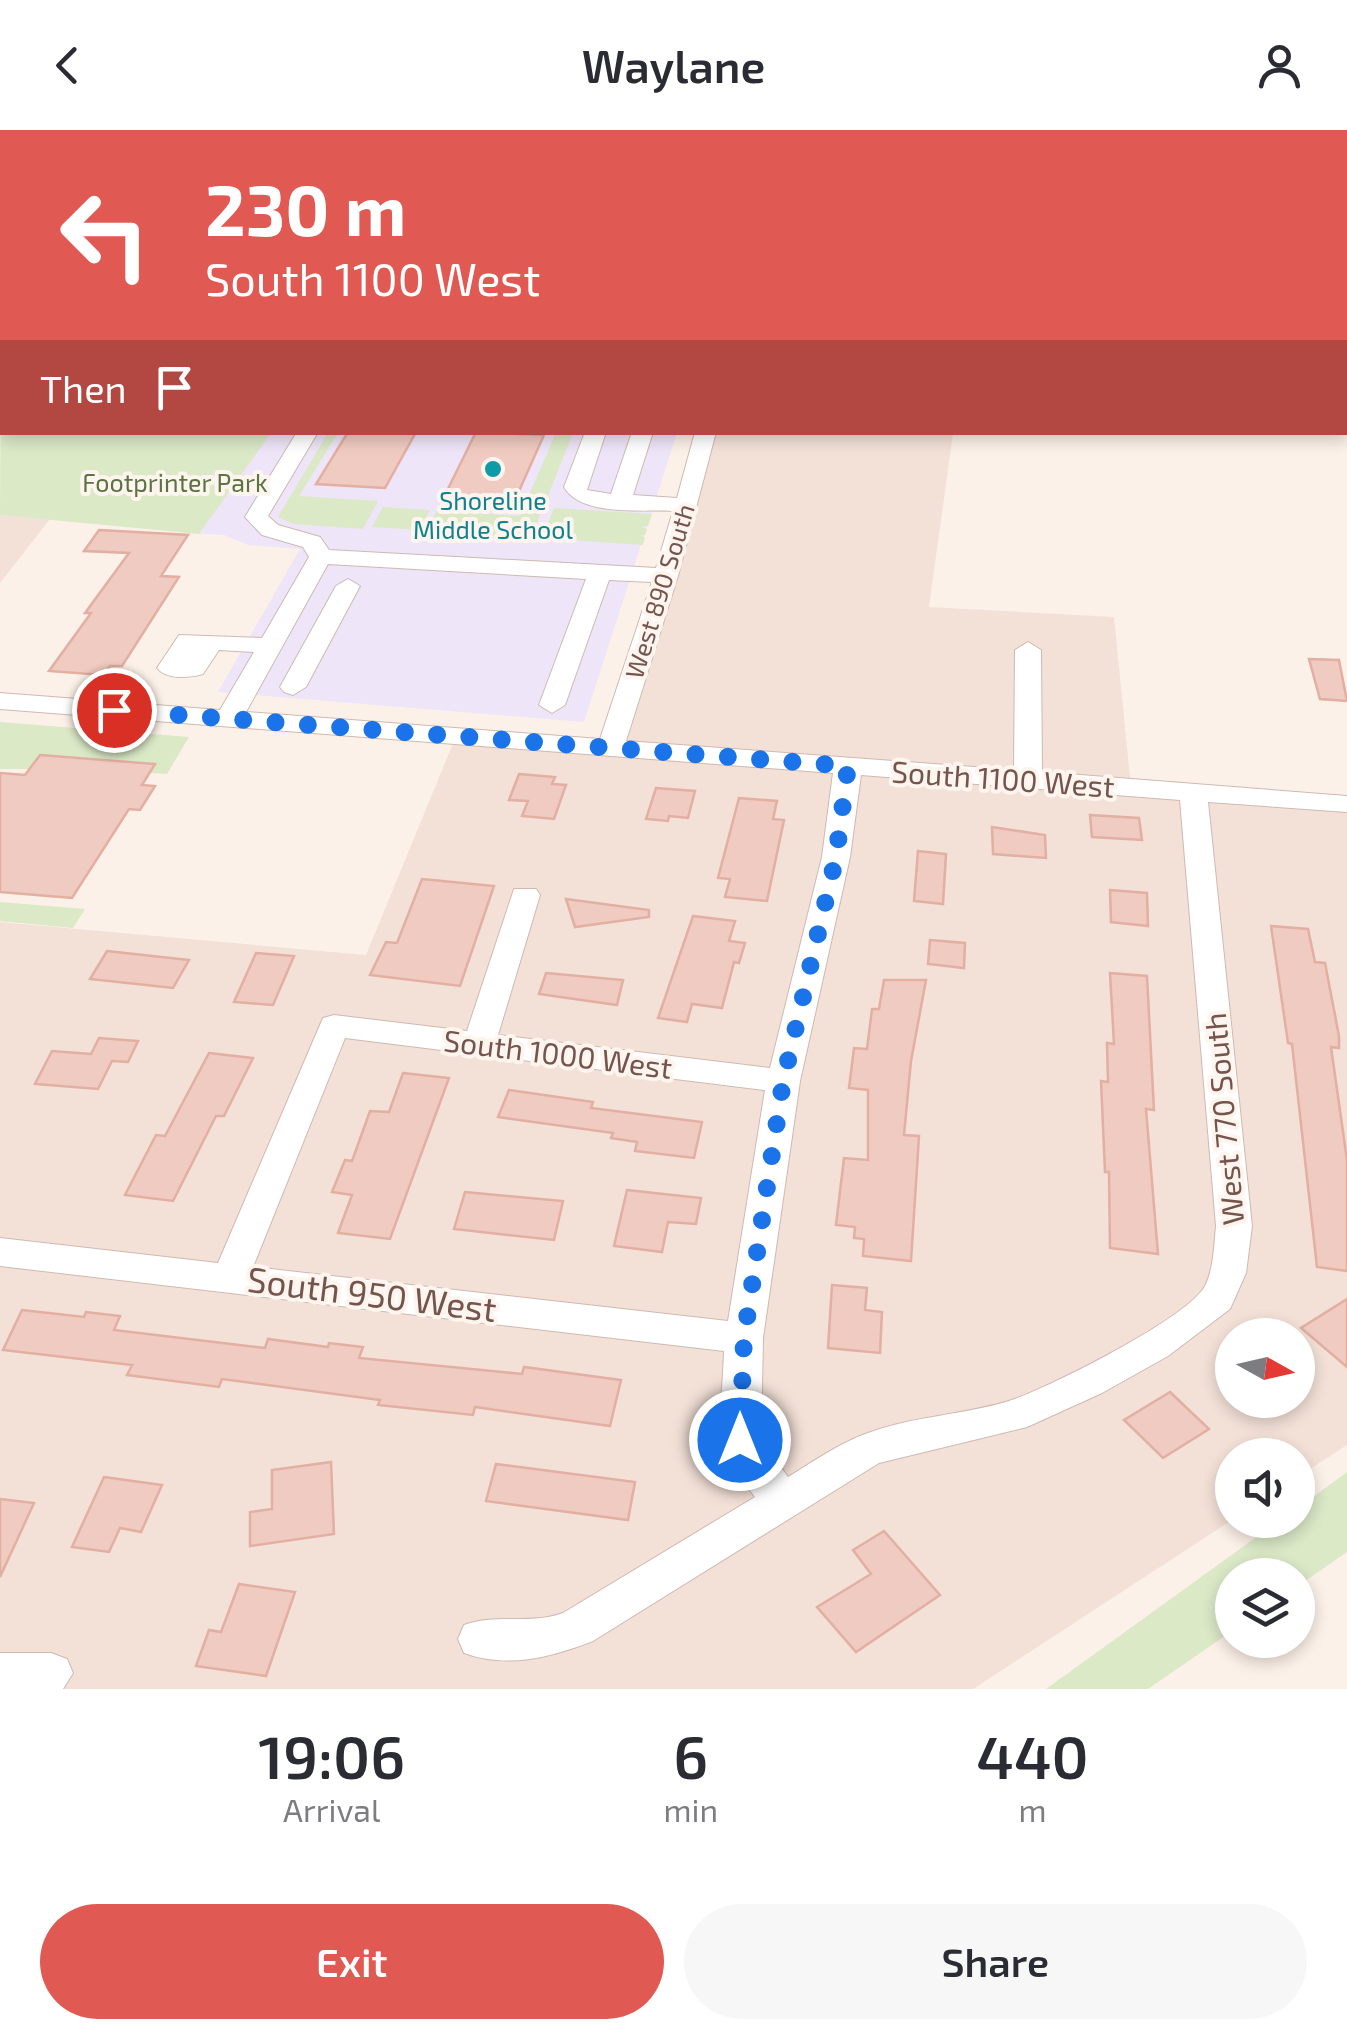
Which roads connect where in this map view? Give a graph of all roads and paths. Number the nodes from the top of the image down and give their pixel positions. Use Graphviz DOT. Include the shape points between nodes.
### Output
graph roads {
  1 [pos="306,435"];
  2 [pos="595,435"];
  3 [pos="642,435"];
  4 [pos="705,435"];
  5 [pos="620,501"];
  6 [pos="686,505"];
  7 [pos="321,557"];
  8 [pos="600,572"];
  9 [pos="666,576"];
  10 [pos="348,586"];
  11 [pos="288,614"];
  12 [pos="331,617"];
  13 [pos="212,641"];
  14 [pos="270,646"];
  15 [pos="1028,650"];
  16 [pos="293,686"];
  17 [pos="0,701"];
  18 [pos="552,705"];
  19 [pos="229,718"];
  20 [pos="610,748"];
  21 [pos="848,766"];
  22 [pos="1028,780"];
  23 [pos="1193,792"];
  24 [pos="1347,804"];
  25 [pos="525,895"];
  26 [pos="478,1044"];
  27 [pos="783,1082"];
  28 [pos="0,1252"];
  29 [pos="231,1276"];
  30 [pos="744,1338"];
  31 [pos="782,1499"];
  32 [pos="480,1639"];
  33 [pos="0,1673"];
  34 [pos="51,1673"];
  1 -- 7 [label="street" via="256,517 270,530 308,540"];
  2 -- 5 [label="street" via="576,491"];
  3 -- 5 [label="street"];
  4 -- 6 [label="street, West 890 South"];
  5 -- 6 [label="street"];
  6 -- 9 [label="street, West 890 South"];
  7 -- 8 [label="street"];
  7 -- 11 [label="street"];
  8 -- 9 [label="street"];
  8 -- 18 [label="street"];
  9 -- 20 [label="street, West 890 South"];
  10 -- 12 [label="street"];
  11 -- 12 [label="street"];
  11 -- 14 [label="street"];
  12 -- 16 [label="street"];
  13 -- 14 [label="street"];
  14 -- 19 [label="street"];
  15 -- 22 [label="street"];
  17 -- 19 [label="street, South 1100 West"];
  19 -- 20 [label="street, South 1100 West"];
  20 -- 21 [label="street, South 1100 West"];
  21 -- 22 [label="street, South 1100 West"];
  21 -- 27 [label="street" via="836,857"];
  22 -- 23 [label="street, South 1100 West"];
  23 -- 24 [label="street, South 1100 West"];
  23 -- 31 [label="street, West 770 South" via="1234,1226 1230,1269 1216,1302 1042,1405 891,1440"];
  25 -- 26 [label="street"];
  26 -- 27 [label="street, South 1000 West"];
  26 -- 29 [label="street, South 1000 West" via="334,1026"];
  27 -- 30 [label="street"];
  28 -- 29 [label="street, South 950 West"];
  29 -- 30 [label="street, South 950 West"];
  30 -- 31 [label="street" via="740,1440"];
  31 -- 32 [label="street, West 770 South" via="578,1626 544,1640"];
  33 -- 34 [label="street"];
}
